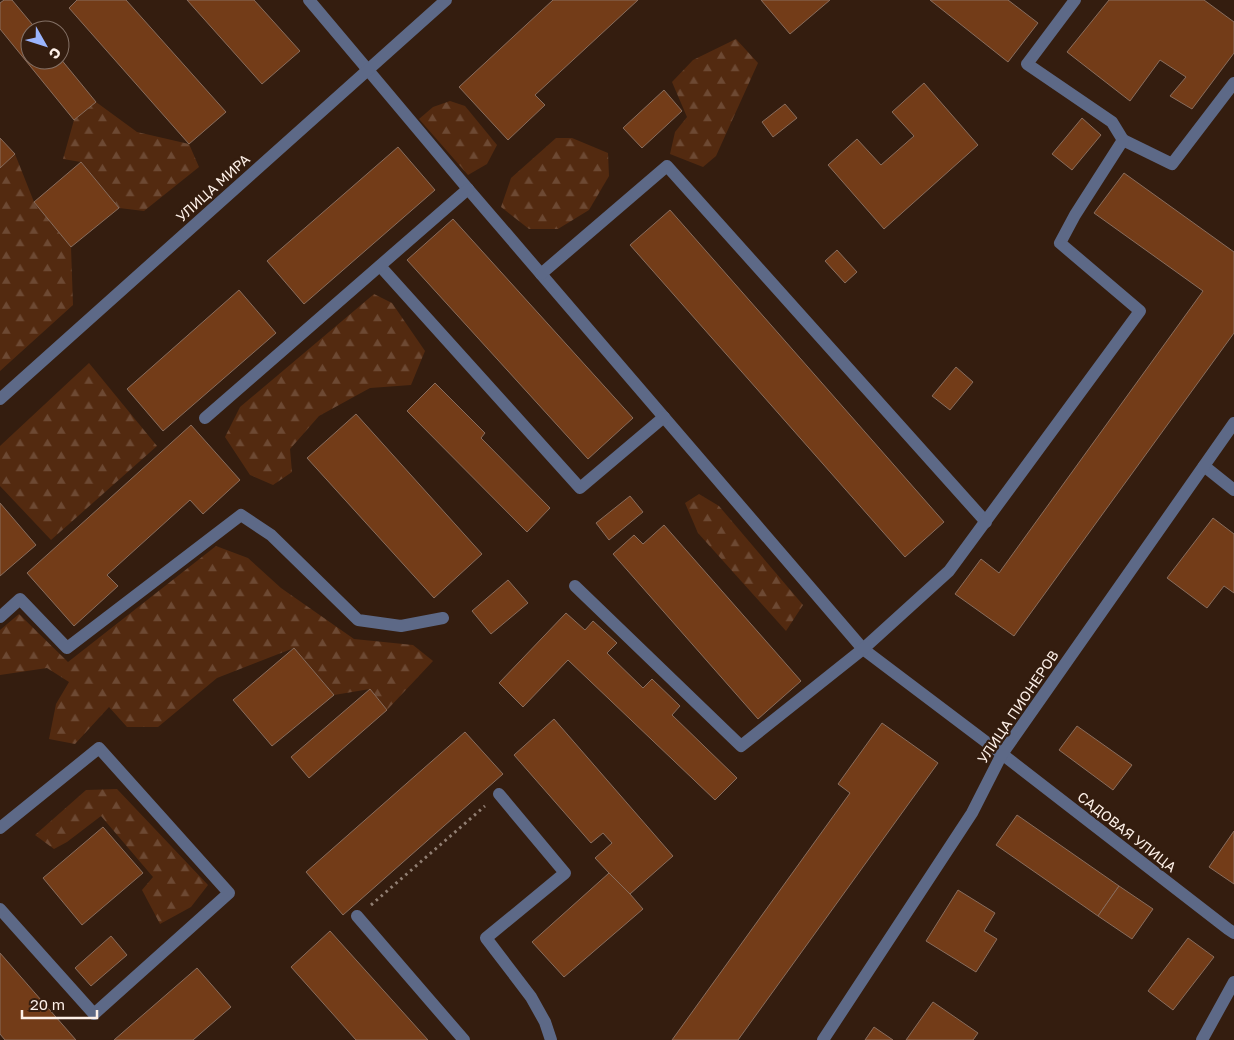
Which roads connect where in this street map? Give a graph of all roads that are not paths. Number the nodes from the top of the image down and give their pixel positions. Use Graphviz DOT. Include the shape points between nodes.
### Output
graph roads {
  1 [pos="309,0"];
  2 [pos="446,0"];
  3 [pos="1069,2"];
  4 [pos="368,70"];
  5 [pos="1234,83"];
  6 [pos="1122,140"];
  7 [pos="468,189"];
  8 [pos="380,266"];
  9 [pos="541,274"];
  10 [pos="0,399"];
  11 [pos="664,417"];
  12 [pos="205,418"];
  13 [pos="1234,423"];
  14 [pos="1204,466"];
  15 [pos="1234,490"];
  16 [pos="986,522"];
  17 [pos="575,586"];
  18 [pos="0,617"];
  19 [pos="443,618"];
  20 [pos="863,649"];
  21 [pos="1002,754"];
  22 [pos="499,794"];
  23 [pos="0,828"];
  24 [pos="0,909"];
  25 [pos="358,916"];
  26 [pos="1234,933"];
  27 [pos="1234,982"];
  28 [pos="464,1040"];
  29 [pos="551,1040"];
  30 [pos="823,1040"];
  31 [pos="1202,1040"];
  1 -- 4 [label="street"];
  2 -- 4 [label="street, УЛИЦА МИРА"];
  3 -- 6 [label="street" via="1027,64 1112,122"];
  4 -- 7 [label="street, САДОВАЯ УЛИЦА"];
  4 -- 10 [label="street, УЛИЦА МИРА"];
  5 -- 6 [label="street" via="1172,164"];
  6 -- 16 [label="street" via="1060,243 1140,311"];
  7 -- 8 [label="street"];
  7 -- 9 [label="street, САДОВАЯ УЛИЦА"];
  8 -- 11 [label="street" via="580,488"];
  8 -- 12 [label="street"];
  9 -- 11 [label="street, САДОВАЯ УЛИЦА"];
  9 -- 16 [label="street" via="667,166"];
  11 -- 20 [label="street, САДОВАЯ УЛИЦА"];
  13 -- 14 [label="street, УЛИЦА ПИОНЕРОВ"];
  14 -- 15 [label="street"];
  14 -- 21 [label="street, УЛИЦА ПИОНЕРОВ"];
  16 -- 20 [label="street" via="949,571"];
  17 -- 20 [label="street" via="741,746"];
  18 -- 19 [label="street" via="20,599 66,648 240,516 271,535 358,620 402,626"];
  20 -- 21 [label="street, САДОВАЯ УЛИЦА"];
  21 -- 26 [label="street, САДОВАЯ УЛИЦА"];
  21 -- 30 [label="street, УЛИЦА ПИОНЕРОВ" via="972,812"];
  22 -- 29 [label="street" via="564,873 486,938 531,997"];
  23 -- 24 [label="street" via="100,748 229,893 94,1014"];
  25 -- 28 [label="street"];
  27 -- 31 [label="street"];
}
